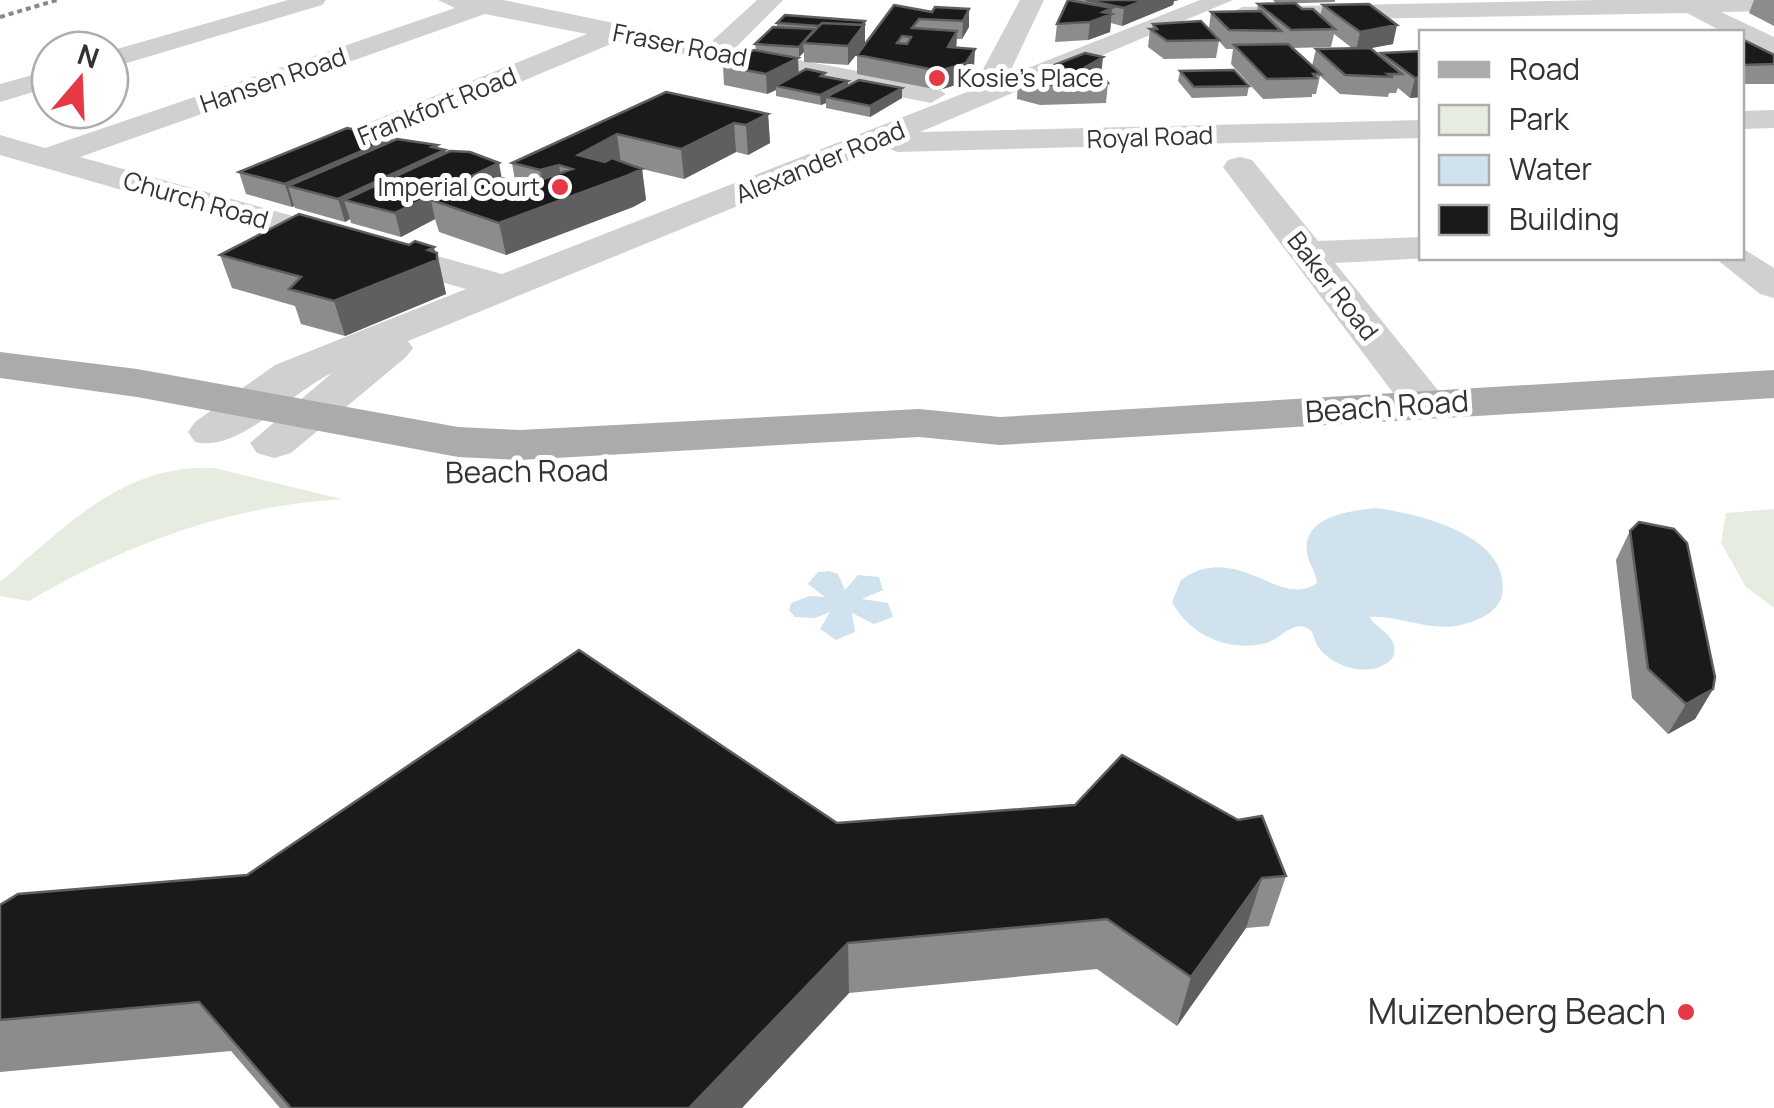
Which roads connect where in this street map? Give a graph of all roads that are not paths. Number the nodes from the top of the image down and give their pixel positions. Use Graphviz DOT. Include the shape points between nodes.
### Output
graph roads {
  1 [pos="314,0"];
  2 [pos="450,0"];
  3 [pos="771,0"];
  4 [pos="1032,0"];
  5 [pos="1220,0"];
  6 [pos="492,4"];
  7 [pos="1674,4"];
  8 [pos="1774,4"];
  9 [pos="1189,13"];
  10 [pos="1734,30"];
  11 [pos="616,32"];
  12 [pos="1744,34"];
  13 [pos="1774,47"];
  14 [pos="715,52"];
  15 [pos="130,54"];
  16 [pos="1013,66"];
  17 [pos="30,84"];
  18 [pos="0,93"];
  19 [pos="976,98"];
  20 [pos="1774,119"];
  21 [pos="1744,120"];
  22 [pos="1419,129"];
  23 [pos="880,138"];
  24 [pos="0,145"];
  25 [pos="47,158"];
  26 [pos="1240,168"];
  27 [pos="203,202"];
  28 [pos="1419,248"];
  29 [pos="1307,252"];
  30 [pos="1737,260"];
  31 [pos="1774,286"];
  32 [pos="508,288"];
  33 [pos="419,323"];
  34 [pos="0,365"];
  35 [pos="1774,384"];
  36 [pos="0,387"];
  37 [pos="1425,404"];
  38 [pos="261,423"];
  1 -- 15 [label="street"];
  2 -- 6 [label="street, Fraser Road"];
  3 -- 14 [label="street"];
  4 -- 16 [label="street"];
  5 -- 9 [label="street, Alexander Road"];
  6 -- 11 [label="street, Fraser Road"];
  6 -- 25 [label="street, Hansen Road"];
  7 -- 8 [label="street"];
  7 -- 9 [label="street"];
  7 -- 10 [label="street"];
  9 -- 16 [label="street, Alexander Road" via="1049,69"];
  11 -- 14 [label="street, Fraser Road"];
  11 -- 27 [label="street, Frankfort Road"];
  12 -- 13 [label="street"];
  14 -- 19 [label="street, Fraser Road"];
  16 -- 19 [label="street, Alexander Road"];
  17 -- 18 [label="street"];
  19 -- 23 [label="street, Alexander Road"];
  20 -- 21 [label="street"];
  22 -- 23 [label="street, Royal Road" via="916,143"];
  23 -- 32 [label="street, Alexander Road"];
  24 -- 25 [label="street, Church Road"];
  25 -- 27 [label="street, Church Road"];
  26 -- 29 [label="street, Baker Road"];
  27 -- 32 [label="street, Church Road"];
  28 -- 29 [label="street"];
  29 -- 37 [label="street, Baker Road"];
  30 -- 31 [label="street"];
  32 -- 33 [label="street, Alexander Road"];
  33 -- 38 [label="street, Alexander Road"];
  33 -- 38 [label="street, Alexander Road" via="291,375"];
  34 -- 38 [label="main road, Beach Road"];
  35 -- 37 [label="main road, Beach Road"];
  36 -- 38 [label="main road, Beach Road"];
  37 -- 38 [label="main road, Beach Road" via="1000,431 927,450 518,477 432,473"];
}
